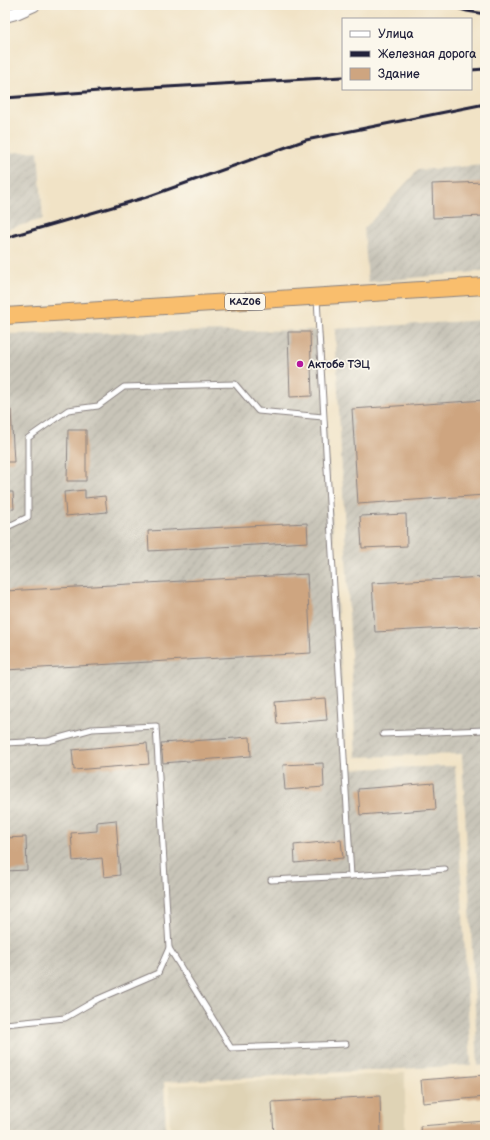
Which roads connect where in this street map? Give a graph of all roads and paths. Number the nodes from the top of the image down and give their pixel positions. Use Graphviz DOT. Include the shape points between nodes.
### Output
graph roads {
  1 [pos="34,5"];
  2 [pos="5,16"];
  3 [pos="482,285"];
  4 [pos="317,298"];
  5 [pos="5,316"];
  6 [pos="323,417"];
  7 [pos="5,528"];
  8 [pos="485,730"];
  9 [pos="383,734"];
  10 [pos="5,743"];
  11 [pos="445,869"];
  12 [pos="350,876"];
  13 [pos="271,880"];
  14 [pos="169,948"];
  15 [pos="5,1024"];
  16 [pos="346,1044"];
  1 -- 2 [label="street"];
  3 -- 4 [label="highway, KАZ06"];
  4 -- 5 [label="highway, KАZ06"];
  4 -- 6 [label="lane"];
  6 -- 7 [label="lane" via="258,411 235,384 124,387 98,406 68,410 28,438 28,517"];
  6 -- 12 [label="lane"];
  8 -- 9 [label="lane"];
  10 -- 14 [label="lane" via="48,741 92,729 156,726"];
  11 -- 12 [label="lane"];
  12 -- 13 [label="lane"];
  14 -- 15 [label="lane" via="158,973 98,999 65,1018"];
  14 -- 16 [label="lane" via="231,1048"];
}
